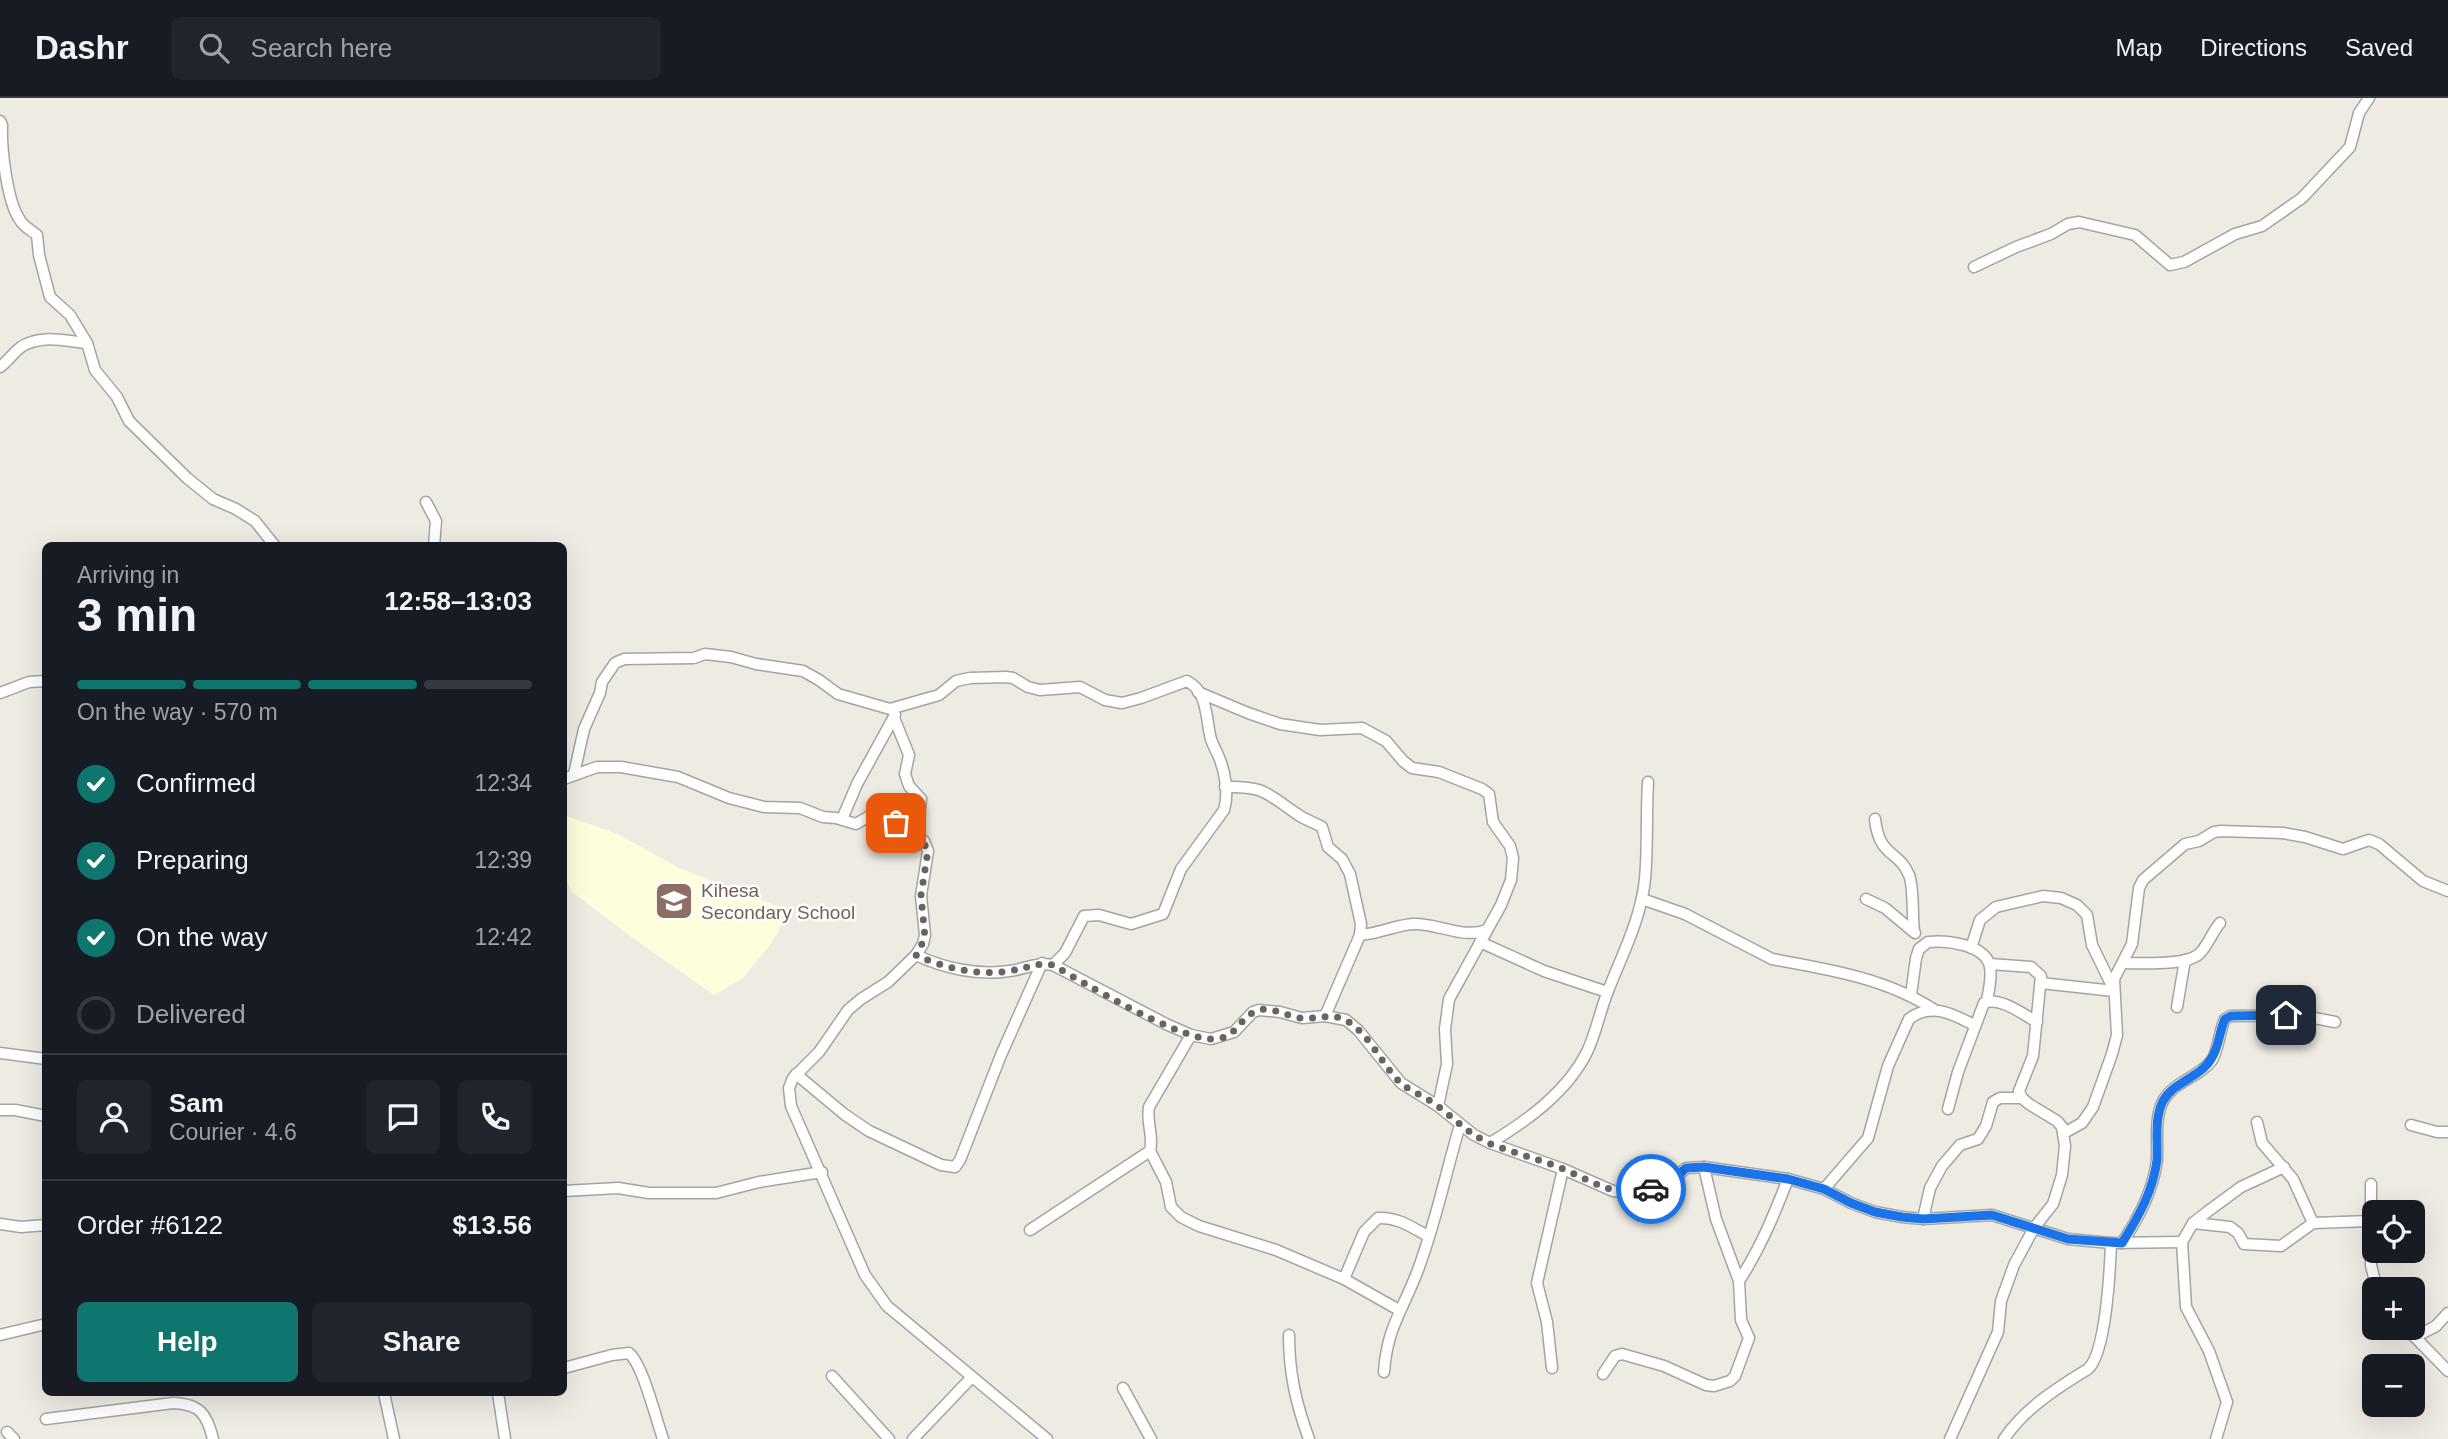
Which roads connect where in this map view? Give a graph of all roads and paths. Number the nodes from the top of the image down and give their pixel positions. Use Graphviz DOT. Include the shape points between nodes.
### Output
graph roads {
  1 [pos="2369,98"];
  2 [pos="0,121"];
  3 [pos="1974,267"];
  4 [pos="87,343"];
  5 [pos="0,367"];
  6 [pos="426,502"];
  7 [pos="272,542"];
  8 [pos="434,542"];
  9 [pos="42,681"];
  10 [pos="1198,692"];
  11 [pos="0,694"];
  12 [pos="896,714"];
  13 [pos="575,774"];
  14 [pos="567,778"];
  15 [pos="1648,782"];
  16 [pos="1225,787"];
  17 [pos="842,819"];
  18 [pos="1875,820"];
  19 [pos="917,836"];
  20 [pos="2448,891"];
  21 [pos="1642,899"];
  22 [pos="1866,899"];
  23 [pos="2220,923"];
  24 [pos="1487,930"];
  25 [pos="1914,931"];
  26 [pos="1360,935"];
  27 [pos="1480,942"];
  28 [pos="1923,944"];
  29 [pos="1970,948"];
  30 [pos="916,955"];
  31 [pos="2185,960"];
  32 [pos="2123,963"];
  33 [pos="1048,964"];
  34 [pos="1990,964"];
  35 [pos="2041,984"];
  36 [pos="2114,990"];
  37 [pos="1607,992"];
  38 [pos="1911,995"];
  39 [pos="1987,1000"];
  40 [pos="2177,1007"];
  41 [pos="1933,1009"];
  42 [pos="1325,1016"];
  43 [pos="2334,1021"];
  44 [pos="2036,1022"];
  45 [pos="1974,1025"];
  46 [pos="1191,1035"];
  47 [pos="0,1053"];
  48 [pos="42,1058"];
  49 [pos="796,1074"];
  50 [pos="2022,1098"];
  51 [pos="1438,1106"];
  52 [pos="1948,1109"];
  53 [pos="0,1110"];
  54 [pos="42,1115"];
  55 [pos="2257,1122"];
  56 [pos="1460,1125"];
  57 [pos="2411,1125"];
  58 [pos="2448,1132"];
  59 [pos="2064,1133"];
  60 [pos="1490,1143"];
  61 [pos="1150,1151"];
  62 [pos="1704,1167"];
  63 [pos="2284,1167"];
  64 [pos="1563,1169"];
  65 [pos="822,1172"];
  66 [pos="1788,1179"];
  67 [pos="2371,1184"];
  68 [pos="1824,1189"];
  69 [pos="567,1191"];
  70 [pos="2371,1200"];
  71 [pos="1923,1219"];
  72 [pos="2362,1221"];
  73 [pos="0,1223"];
  74 [pos="2193,1223"];
  75 [pos="2313,1223"];
  76 [pos="42,1225"];
  77 [pos="2034,1228"];
  78 [pos="1030,1230"];
  79 [pos="1428,1236"];
  80 [pos="2182,1242"];
  81 [pos="2117,1243"];
  82 [pos="1344,1279"];
  83 [pos="1739,1281"];
  84 [pos="1399,1310"];
  85 [pos="2448,1313"];
  86 [pos="42,1325"];
  87 [pos="2425,1332"];
  88 [pos="0,1335"];
  89 [pos="1289,1335"];
  90 [pos="2418,1340"];
  91 [pos="567,1367"];
  92 [pos="1552,1368"];
  93 [pos="2448,1371"];
  94 [pos="1384,1372"];
  95 [pos="1603,1374"];
  96 [pos="832,1376"];
  97 [pos="972,1377"];
  98 [pos="1123,1388"];
  99 [pos="383,1396"];
  100 [pos="499,1396"];
  101 [pos="46,1419"];
  102 [pos="213,1439"];
  103 [pos="394,1439"];
  104 [pos="505,1439"];
  105 [pos="663,1439"];
  106 [pos="889,1439"];
  107 [pos="913,1439"];
  108 [pos="1047,1439"];
  109 [pos="1151,1439"];
  110 [pos="1309,1439"];
  111 [pos="1950,1439"];
  112 [pos="2004,1439"];
  113 [pos="2216,1439"];
  1 -- 3 [label="street" via="2359,113 2350,147 2302,198 2262,226 2235,234 2184,262 2170,265 2128,232 2079,222"];
  2 -- 4 [label="street" via="5,173 17,215 37,235 50,297 70,315"];
  4 -- 5 [label="street" via="32,341"];
  4 -- 7 [label="street" via="95,370 117,397 129,422 187,478 213,499 255,521"];
  6 -- 8 [label="street" via="436,522"];
  9 -- 11 [label="street"];
  10 -- 12 [label="street" via="1192,683 1180,681 1122,703 1080,687 1040,690 1006,677 970,678"];
  10 -- 16 [label="street" via="1208,713 1209,733 1220,757"];
  10 -- 24 [label="street" via="1280,724 1320,730 1362,728 1385,741 1412,768 1439,772 1486,791 1493,821 1513,858 1502,905"];
  12 -- 13 [label="street" via="844,697 803,671 705,654 620,659 601,682"];
  12 -- 17 [label="street"];
  12 -- 19 [label="street" via="909,755 905,772 909,786 922,799"];
  13 -- 14 [label="street"];
  13 -- 17 [label="street" via="597,767 621,767 678,777 764,807 800,808"];
  15 -- 21 [label="street"];
  16 -- 26 [label="street" via="1257,788 1322,827 1328,847 1350,874"];
  16 -- 33 [label="street" via="1224,810 1181,869 1163,914 1131,924 1099,915 1084,916 1069,946"];
  17 -- 19 [label="street" via="856,824 884,814"];
  18 -- 25 [label="street" via="1881,845 1911,879"];
  19 -- 30 [label="street" via="928,851 921,895 925,938"];
  20 -- 32 [label="street" via="2423,881 2375,841 2343,849 2283,833 2214,832 2185,844 2143,880 2132,944"];
  21 -- 37 [label="street"];
  21 -- 38 [label="street" via="1772,959 1871,981"];
  22 -- 25 [label="street"];
  23 -- 31 [label="street" via="2198,955"];
  24 -- 26 [label="street" via="1473,934 1411,923"];
  24 -- 27 [label="street"];
  25 -- 28 [label="street"];
  26 -- 42 [label="street"];
  27 -- 37 [label="street" via="1565,980"];
  27 -- 51 [label="street" via="1448,999 1447,1064"];
  28 -- 29 [label="street" via="1942,942"];
  28 -- 38 [label="street" via="1916,958"];
  29 -- 34 [label="street"];
  29 -- 36 [label="street" via="1980,920 1996,906 2043,896 2061,898 2087,915 2092,945"];
  30 -- 33 [label="street" via="968,970 1012,971"];
  30 -- 49 [label="street" via="848,1010 819,1052"];
  31 -- 32 [label="street"];
  31 -- 40 [label="street"];
  32 -- 36 [label="street"];
  33 -- 46 [label="street"];
  33 -- 49 [label="street" via="1001,1055 955,1167 941,1165 869,1131"];
  34 -- 35 [label="street" via="2031,967 2041,976"];
  34 -- 39 [label="street"];
  35 -- 36 [label="street"];
  35 -- 44 [label="street"];
  36 -- 59 [label="street" via="2117,1035 2100,1093 2082,1123"];
  37 -- 60 [label="street" via="1587,1053 1567,1081 1530,1117"];
  38 -- 41 [label="street"];
  39 -- 44 [label="street"];
  39 -- 45 [label="street"];
  41 -- 45 [label="street"];
  41 -- 68 [label="street" via="1916,1013 1904,1027 1868,1138"];
  42 -- 46 [label="street" via="1302,1018 1259,1010 1225,1037"];
  42 -- 51 [label="street" via="1346,1020 1401,1083"];
  43 -- 81 [label="street" via="2299,1015 2225,1019 2211,1060 2164,1101 2152,1185 2138,1218"];
  44 -- 50 [label="street" via="2033,1056 2020,1083"];
  45 -- 52 [label="street"];
  46 -- 61 [label="street" via="1149,1107"];
  47 -- 48 [label="street"];
  49 -- 65 [label="street" via="789,1088 791,1106"];
  50 -- 59 [label="street" via="2057,1121"];
  50 -- 71 [label="street" via="1996,1099 1979,1139 1960,1145 1935,1176"];
  51 -- 56 [label="street"];
  53 -- 54 [label="street"];
  55 -- 63 [label="street" via="2262,1143"];
  56 -- 60 [label="street"];
  56 -- 79 [label="street"];
  57 -- 58 [label="street"];
  59 -- 77 [label="street" via="2059,1191"];
  60 -- 64 [label="street"];
  61 -- 78 [label="street"];
  61 -- 82 [label="street" via="1166,1182 1171,1207 1181,1217"];
  62 -- 64 [label="street" via="1686,1168 1662,1186 1627,1193"];
  62 -- 66 [label="street"];
  62 -- 83 [label="street" via="1716,1219"];
  63 -- 74 [label="street" via="2241,1187"];
  63 -- 75 [label="street"];
  64 -- 92 [label="street" via="1537,1283"];
  65 -- 69 [label="street" via="716,1194 618,1188"];
  65 -- 97 [label="street" via="877,1294"];
  66 -- 68 [label="street"];
  66 -- 83 [label="street" via="1768,1230"];
  67 -- 70 [label="street"];
  68 -- 71 [label="street" via="1875,1212"];
  71 -- 77 [label="street" via="1992,1215"];
  72 -- 75 [label="street"];
  73 -- 76 [label="street"];
  74 -- 75 [label="street" via="2230,1227 2244,1244 2274,1247"];
  74 -- 80 [label="street"];
  77 -- 81 [label="street" via="2068,1239"];
  77 -- 111 [label="street" via="2001,1301 1998,1332"];
  79 -- 82 [label="street" via="1401,1221 1378,1218 1364,1232"];
  79 -- 84 [label="street"];
  80 -- 81 [label="street"];
  80 -- 113 [label="street" via="2186,1307 2209,1351 2227,1402"];
  81 -- 112 [label="street" via="2096,1360 2029,1410"];
  82 -- 84 [label="street"];
  83 -- 95 [label="street" via="1741,1320 1749,1338 1730,1381 1706,1385 1622,1354 1615,1356"];
  84 -- 94 [label="street" via="1390,1331"];
  85 -- 87 [label="street"];
  86 -- 88 [label="street"];
  89 -- 110 [label="street" via="1292,1385"];
  90 -- 93 [label="street"];
  91 -- 105 [label="street" via="629,1353"];
  96 -- 106 [label="street"];
  97 -- 107 [label="street"];
  97 -- 108 [label="street"];
  98 -- 109 [label="street"];
  99 -- 103 [label="street"];
  100 -- 104 [label="street"];
  101 -- 102 [label="street" via="188,1403 204,1413"];
}
